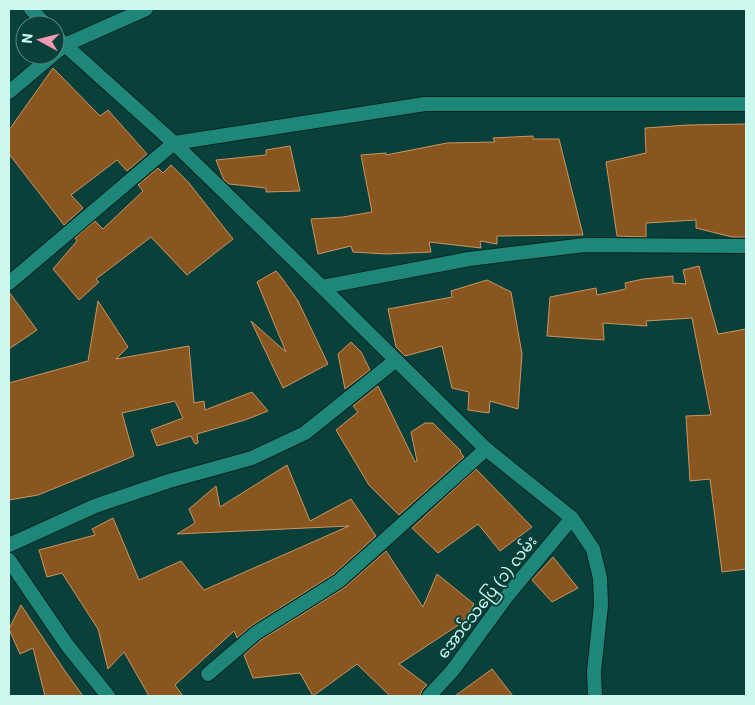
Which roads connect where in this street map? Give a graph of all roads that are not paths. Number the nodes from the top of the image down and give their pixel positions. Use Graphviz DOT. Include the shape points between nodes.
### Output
graph roads {
  1 [pos="146,9"];
  2 [pos="65,44"];
  3 [pos="65,54"];
  4 [pos="38,65"];
  5 [pos="9,92"];
  6 [pos="746,104"];
  7 [pos="174,143"];
  8 [pos="746,246"];
  9 [pos="9,283"];
  10 [pos="322,287"];
  11 [pos="396,360"];
  12 [pos="486,450"];
  13 [pos="572,518"];
  14 [pos="9,546"];
  15 [pos="9,560"];
  16 [pos="208,674"];
  17 [pos="108,696"];
  18 [pos="429,696"];
  19 [pos="595,696"];
  1 -- 2 [label="street"];
  3 -- 7 [label="street"];
  4 -- 5 [label="street"];
  6 -- 7 [label="street" via="425,104"];
  7 -- 9 [label="street"];
  7 -- 10 [label="street"];
  8 -- 10 [label="street" via="585,245 469,259"];
  10 -- 11 [label="street"];
  11 -- 12 [label="street"];
  11 -- 14 [label="street" via="306,433 252,458 95,506"];
  12 -- 13 [label="street"];
  12 -- 16 [label="street" via="338,580 256,633"];
  13 -- 18 [label="street, အောင်သပြေ (၁) လမ်း"];
  13 -- 19 [label="street" via="593,549 600,578"];
  15 -- 17 [label="street" via="67,645"];
}
